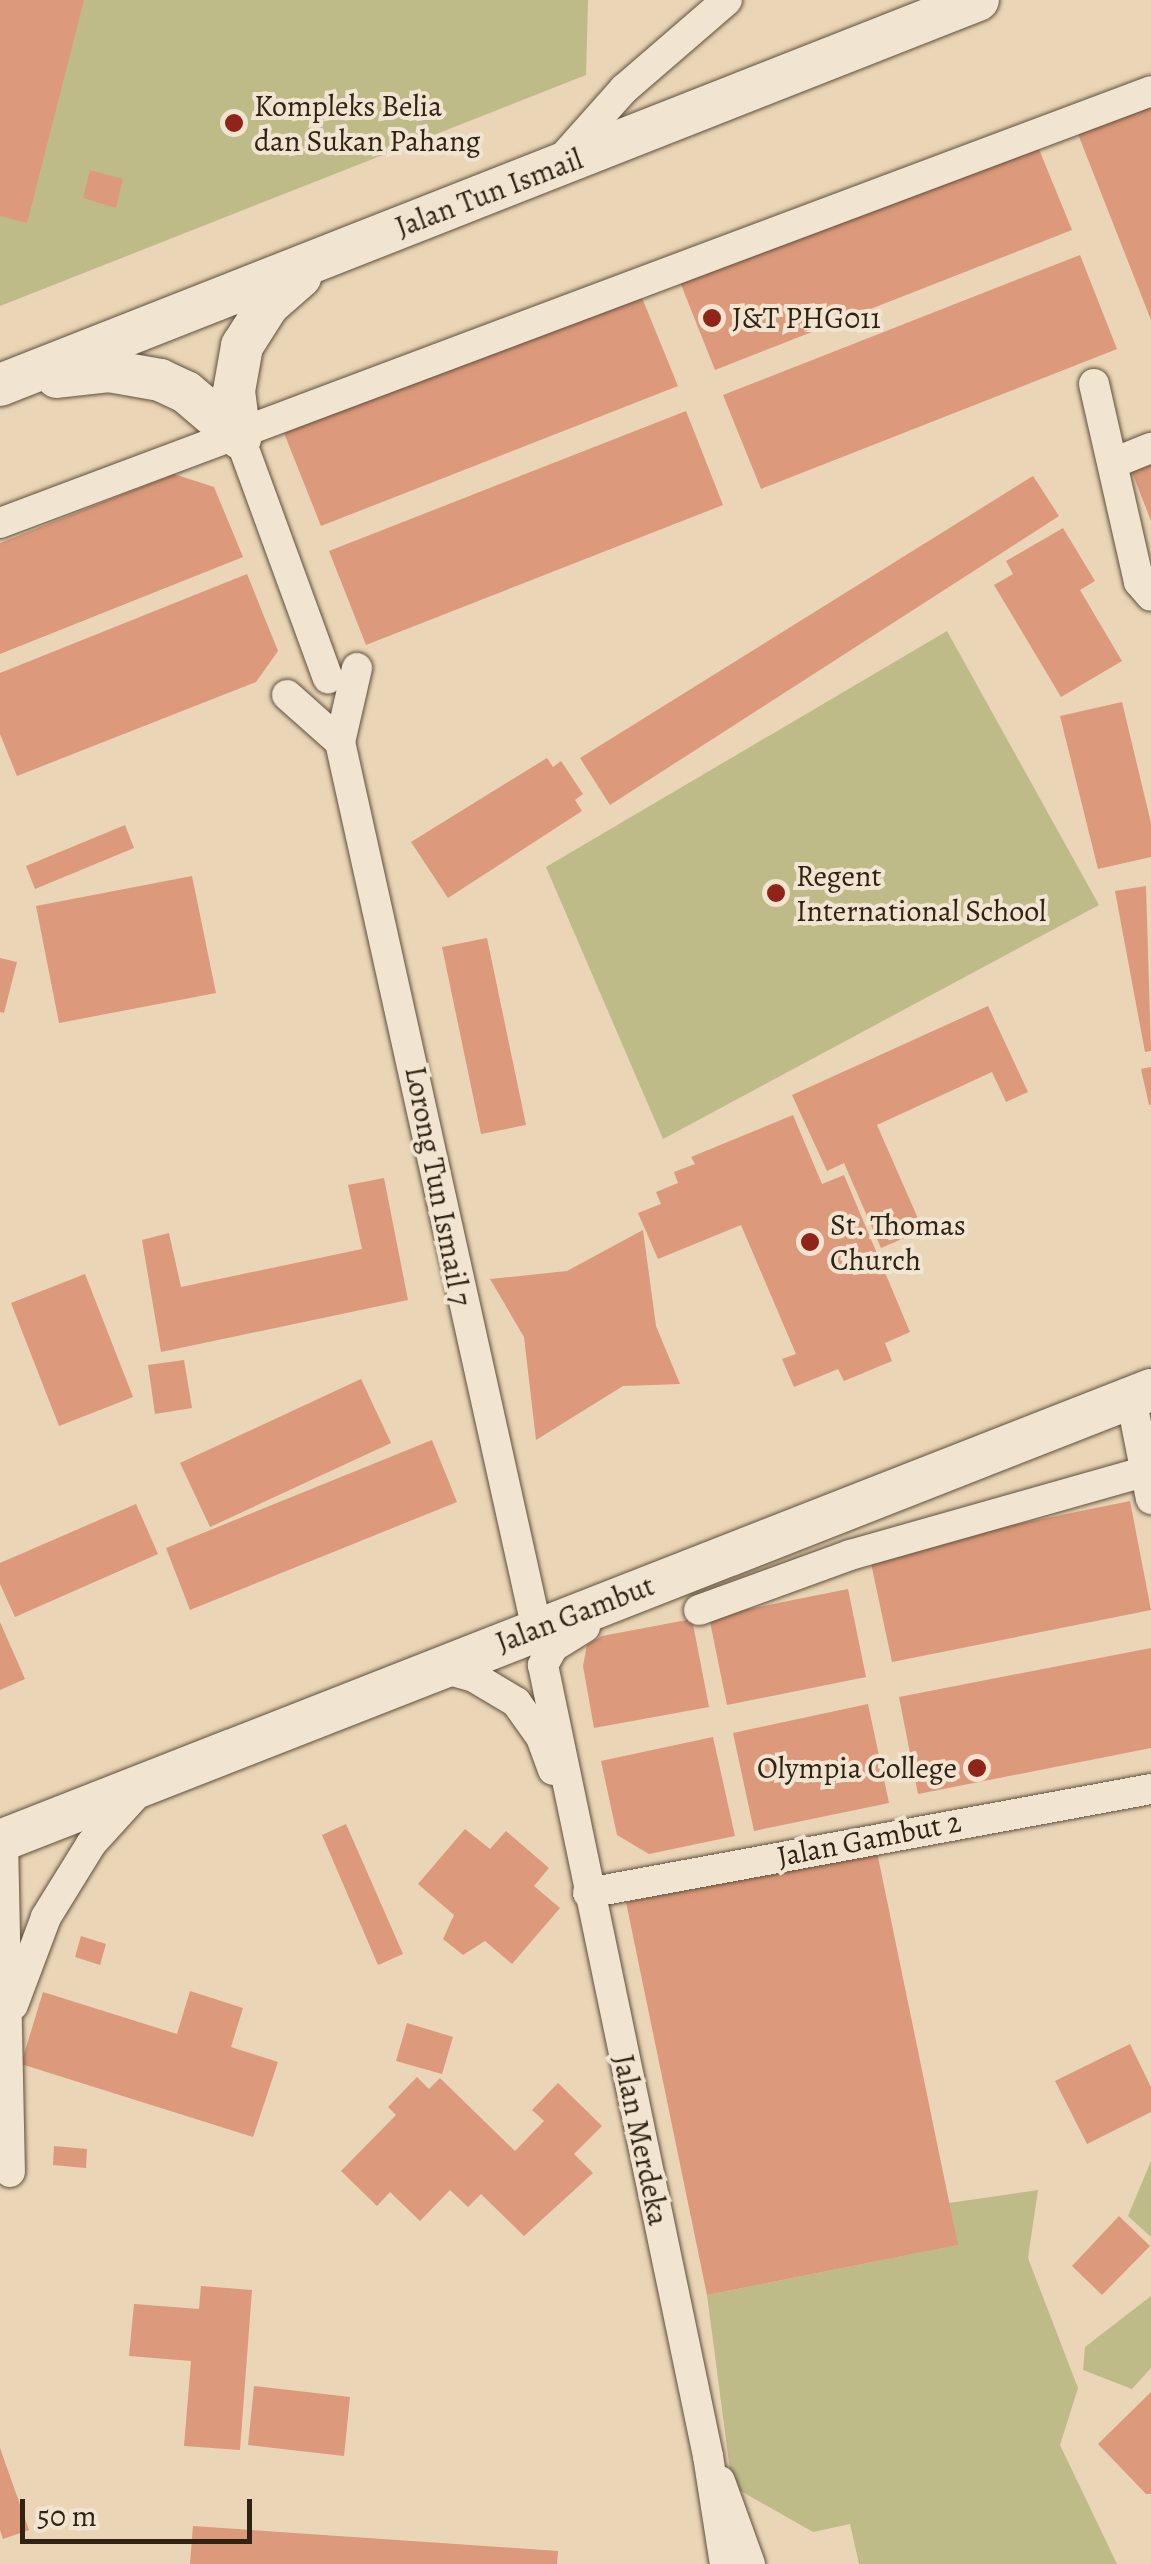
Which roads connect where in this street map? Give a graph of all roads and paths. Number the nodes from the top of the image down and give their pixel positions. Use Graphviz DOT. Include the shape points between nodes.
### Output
graph roads {
  1 [pos="727,0"];
  2 [pos="901,0"];
  3 [pos="978,0"];
  4 [pos="808,66"];
  5 [pos="1151,91"];
  6 [pos="554,168"];
  7 [pos="321,260"];
  8 [pos="3,384"];
  9 [pos="1094,384"];
  10 [pos="240,438"];
  11 [pos="1151,448"];
  12 [pos="1116,462"];
  13 [pos="0,523"];
  14 [pos="1151,596"];
  15 [pos="287,694"];
  16 [pos="340,742"];
  17 [pos="1141,1394"];
  18 [pos="1149,1480"];
  19 [pos="836,1512"];
  20 [pos="732,1553"];
  21 [pos="850,1555"];
  22 [pos="660,1581"];
  23 [pos="746,1593"];
  24 [pos="700,1610"];
  25 [pos="537,1630"];
  26 [pos="439,1667"];
  27 [pos="150,1779"];
  28 [pos="1151,1789"];
  29 [pos="573,1824"];
  30 [pos="1,1840"];
  31 [pos="588,1893"];
  32 [pos="3,2027"];
  33 [pos="10,2172"];
  34 [pos="708,2456"];
  35 [pos="724,2564"];
  36 [pos="750,2564"];
  1 -- 6 [label="street" via="624,88"];
  2 -- 4 [label="main road" via="842,28"];
  3 -- 4 [label="main road, Jalan Tun Ismail"];
  4 -- 6 [label="main road, Jalan Tun Ismail"];
  5 -- 10 [label="street" via="658,273"];
  6 -- 7 [label="main road, Jalan Tun Ismail"];
  7 -- 8 [label="main road, Jalan Tun Ismail"];
  7 -- 10 [label="main road" via="268,305 242,346 234,390"];
  8 -- 10 [label="main road" via="109,371 160,380 186,392"];
  9 -- 12 [label="street"];
  10 -- 13 [label="street"];
  10 -- 16 [label="street, Lorong Tun Ismail 7" via="342,673"];
  11 -- 12 [label="street"];
  12 -- 14 [label="street" via="1140,582"];
  15 -- 16 [label="street"];
  16 -- 25 [label="street, Lorong Tun Ismail 7"];
  17 -- 18 [label="street"];
  17 -- 19 [label="main road, Jalan Gambut"];
  18 -- 21 [label="street"];
  19 -- 20 [label="main road, Jalan Gambut"];
  19 -- 21 [label="street"];
  20 -- 22 [label="main road, Jalan Gambut"];
  20 -- 23 [label="street"];
  21 -- 23 [label="street"];
  22 -- 25 [label="main road, Jalan Gambut"];
  22 -- 29 [label="street, Jalan Merdeka" via="553,1647 544,1665"];
  23 -- 24 [label="street"];
  25 -- 26 [label="main road, Jalan Gambut"];
  26 -- 27 [label="main road, Jalan Gambut"];
  26 -- 29 [label="street, Jalan Merdeka" via="474,1677 516,1702 541,1737"];
  27 -- 30 [label="main road, Jalan Gambut"];
  27 -- 32 [label="street" via="92,1844 46,1917"];
  28 -- 31 [label="street, Jalan Gambut 2"];
  29 -- 31 [label="street, Jalan Merdeka"];
  30 -- 32 [label="street"];
  31 -- 34 [label="street, Jalan Merdeka"];
  32 -- 33 [label="street"];
  34 -- 35 [label="street, Jalan Merdeka"];
  34 -- 36 [label="street, Jalan Merdeka" via="739,2520"];
}
